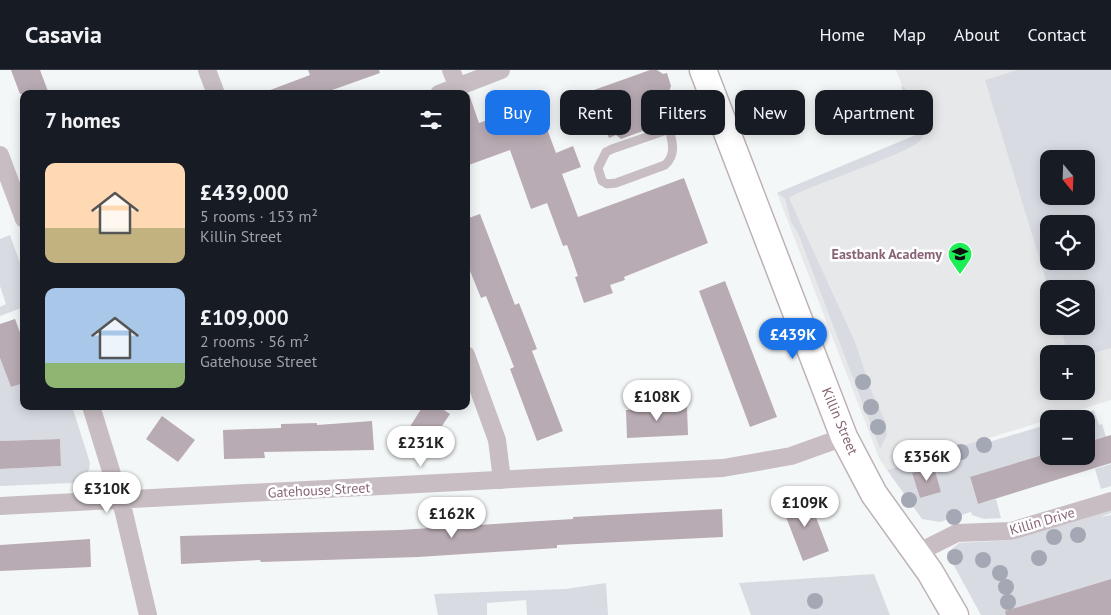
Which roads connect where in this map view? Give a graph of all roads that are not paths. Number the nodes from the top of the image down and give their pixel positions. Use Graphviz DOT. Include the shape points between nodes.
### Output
graph roads {
  1 [pos="208,70"];
  2 [pos="452,70"];
  3 [pos="501,70"];
  4 [pos="703,70"];
  5 [pos="458,87"];
  6 [pos="215,90"];
  7 [pos="450,90"];
  8 [pos="711,90"];
  9 [pos="725,128"];
  10 [pos="669,130"];
  11 [pos="0,154"];
  12 [pos="20,208"];
  13 [pos="470,366"];
  14 [pos="92,410"];
  15 [pos="844,437"];
  16 [pos="502,480"];
  17 [pos="120,500"];
  18 [pos="1111,501"];
  19 [pos="0,506"];
  20 [pos="917,553"];
  21 [pos="148,615"];
  22 [pos="955,615"];
  1 -- 6 [label="street"];
  2 -- 5 [label="street"];
  3 -- 5 [label="street"];
  4 -- 8 [label="main road, Killin Street"];
  5 -- 7 [label="street"];
  9 -- 15 [label="main road, Killin Street"];
  10 -- 10 [label="lane" via="606,152 598,168 602,181 616,183 664,165 670,160 672,151"];
  11 -- 12 [label="street"];
  13 -- 16 [label="street" via="497,440"];
  14 -- 17 [label="street"];
  15 -- 16 [label="street, Gatehouse Street" via="791,456 732,467"];
  15 -- 20 [label="main road, Killin Street" via="874,494"];
  16 -- 17 [label="street, Gatehouse Street"];
  17 -- 19 [label="street, Gatehouse Street"];
  17 -- 21 [label="street"];
  18 -- 20 [label="street, Killin Drive" via="1010,531 957,532"];
  20 -- 22 [label="main road, Killin Street"];
}
